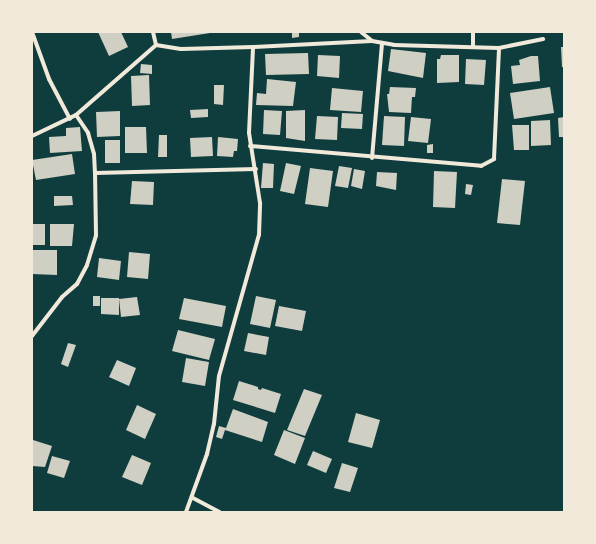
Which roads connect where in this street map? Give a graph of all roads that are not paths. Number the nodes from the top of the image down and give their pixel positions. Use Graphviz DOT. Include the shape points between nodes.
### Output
graph roads {
  1 [pos="32,32"];
  2 [pos="153,32"];
  3 [pos="361,32"];
  4 [pos="474,32"];
  5 [pos="543,40"];
  6 [pos="372,41"];
  7 [pos="382,43"];
  8 [pos="156,45"];
  9 [pos="253,47"];
  10 [pos="473,47"];
  11 [pos="499,48"];
  12 [pos="76,115"];
  13 [pos="70,119"];
  14 [pos="32,136"];
  15 [pos="250,146"];
  16 [pos="372,158"];
  17 [pos="256,169"];
  18 [pos="95,173"];
  19 [pos="32,336"];
  20 [pos="193,498"];
  21 [pos="186,512"];
  22 [pos="219,512"];
  1 -- 13 [label="street" via="49,79"];
  2 -- 8 [label="street"];
  3 -- 6 [label="street"];
  4 -- 10 [label="street"];
  5 -- 11 [label="street"];
  6 -- 7 [label="street"];
  6 -- 9 [label="street"];
  7 -- 10 [label="street"];
  7 -- 16 [label="street"];
  8 -- 9 [label="street" via="181,49"];
  8 -- 12 [label="street"];
  9 -- 15 [label="street" via="249,93"];
  10 -- 11 [label="street"];
  11 -- 16 [label="street" via="494,158 481,166"];
  12 -- 13 [label="street"];
  12 -- 18 [label="street" via="88,133 94,154"];
  13 -- 14 [label="street"];
  15 -- 16 [label="street"];
  15 -- 17 [label="street"];
  17 -- 18 [label="street"];
  17 -- 20 [label="street" via="260,204 259,235 219,376 214,424"];
  18 -- 19 [label="street" via="96,235 87,265 77,284 62,297"];
  20 -- 21 [label="street"];
  20 -- 22 [label="street"];
}
